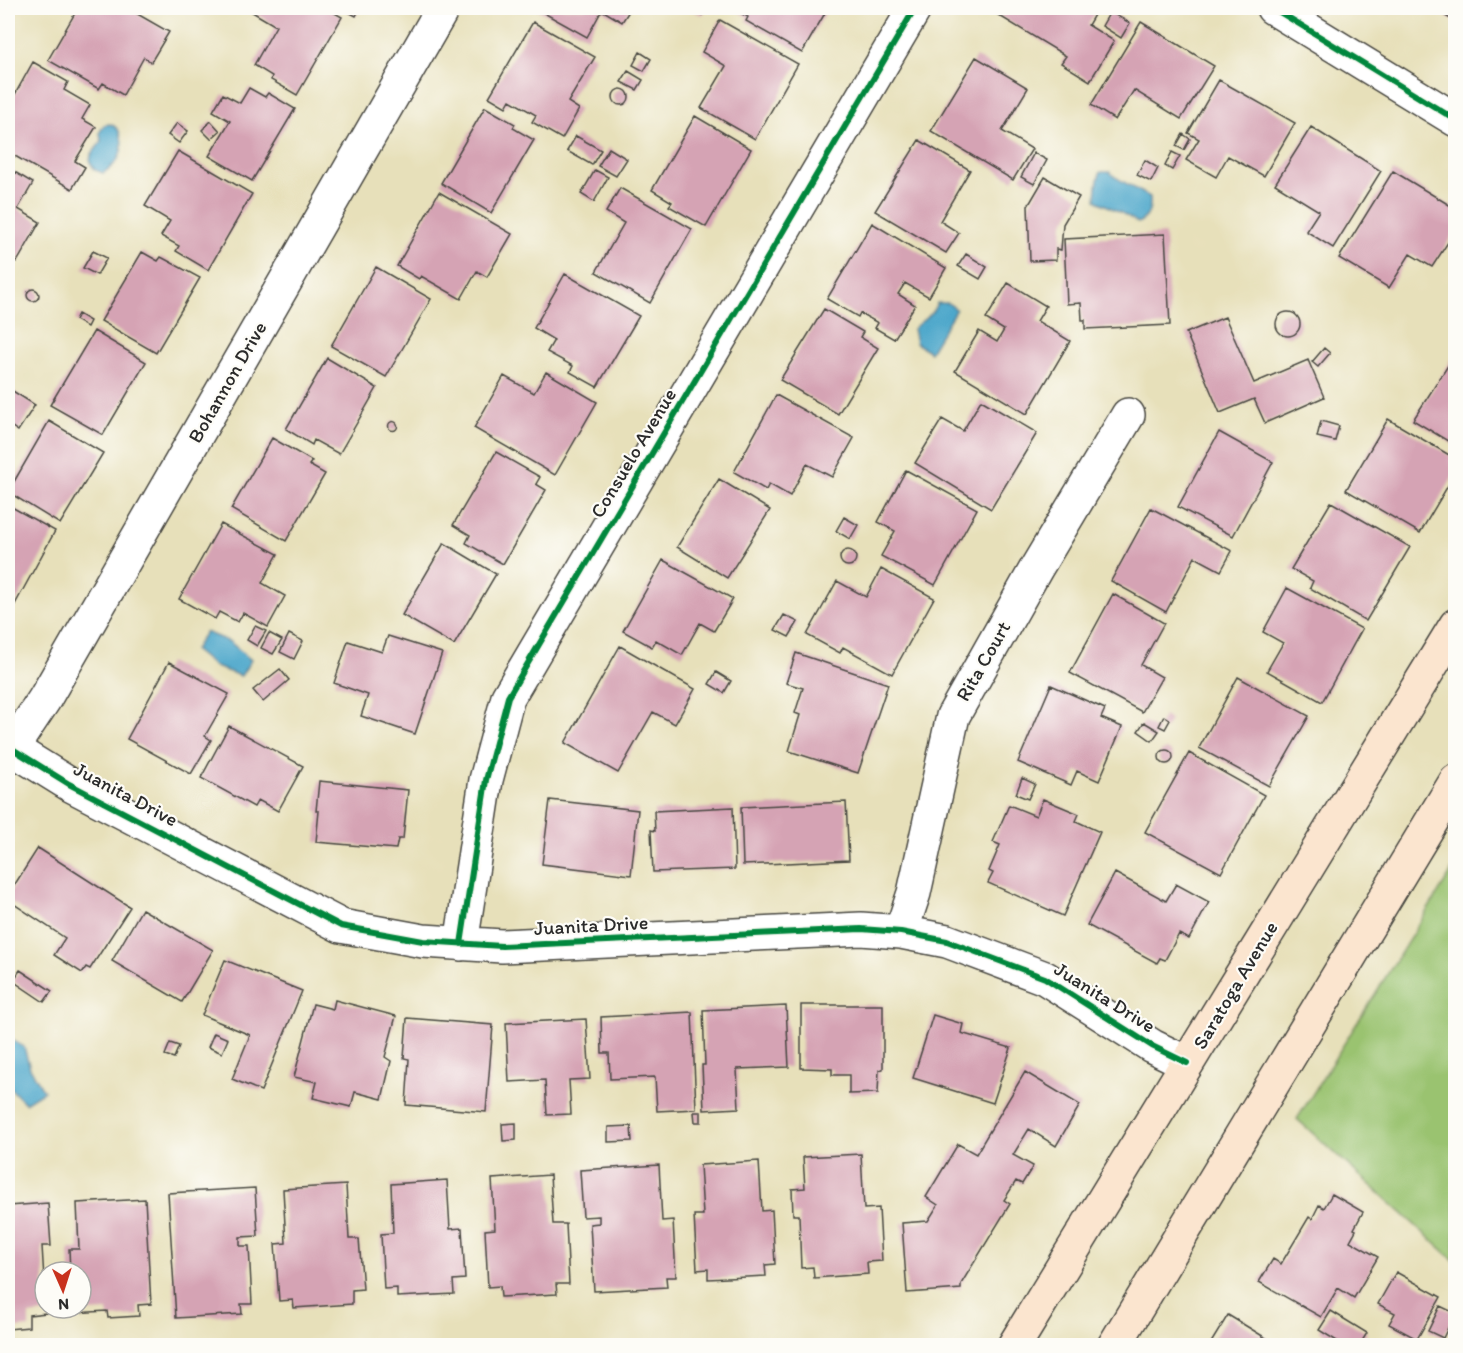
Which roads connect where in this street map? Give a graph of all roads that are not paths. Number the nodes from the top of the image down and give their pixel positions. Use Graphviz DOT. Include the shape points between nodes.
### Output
graph roads {
  1 [pos="443,8"];
  2 [pos="915,8"];
  3 [pos="1273,8"];
  4 [pos="1455,120"];
  5 [pos="1128,416"];
  6 [pos="1455,625"];
  7 [pos="9,751"];
  8 [pos="1455,781"];
  9 [pos="901,932"];
  10 [pos="461,944"];
  11 [pos="1187,1063"];
  12 [pos="1014,1346"];
  13 [pos="1114,1346"];
  1 -- 7 [label="street, Bohannon Drive" via="56,680"];
  2 -- 10 [label="street, Consuelo Avenue" via="508,697 486,780"];
  3 -- 4 [label="street"];
  5 -- 9 [label="street, Rita Court" via="952,716 914,893"];
  6 -- 11 [label="main road, Saratoga Avenue"];
  7 -- 10 [label="street, Juanita Drive" via="341,926"];
  8 -- 13 [label="main road"];
  9 -- 10 [label="street, Juanita Drive" via="861,929 502,946"];
  9 -- 11 [label="street, Juanita Drive" via="947,941 1045,978 1152,1046"];
  11 -- 12 [label="main road, Saratoga Avenue"];
}
